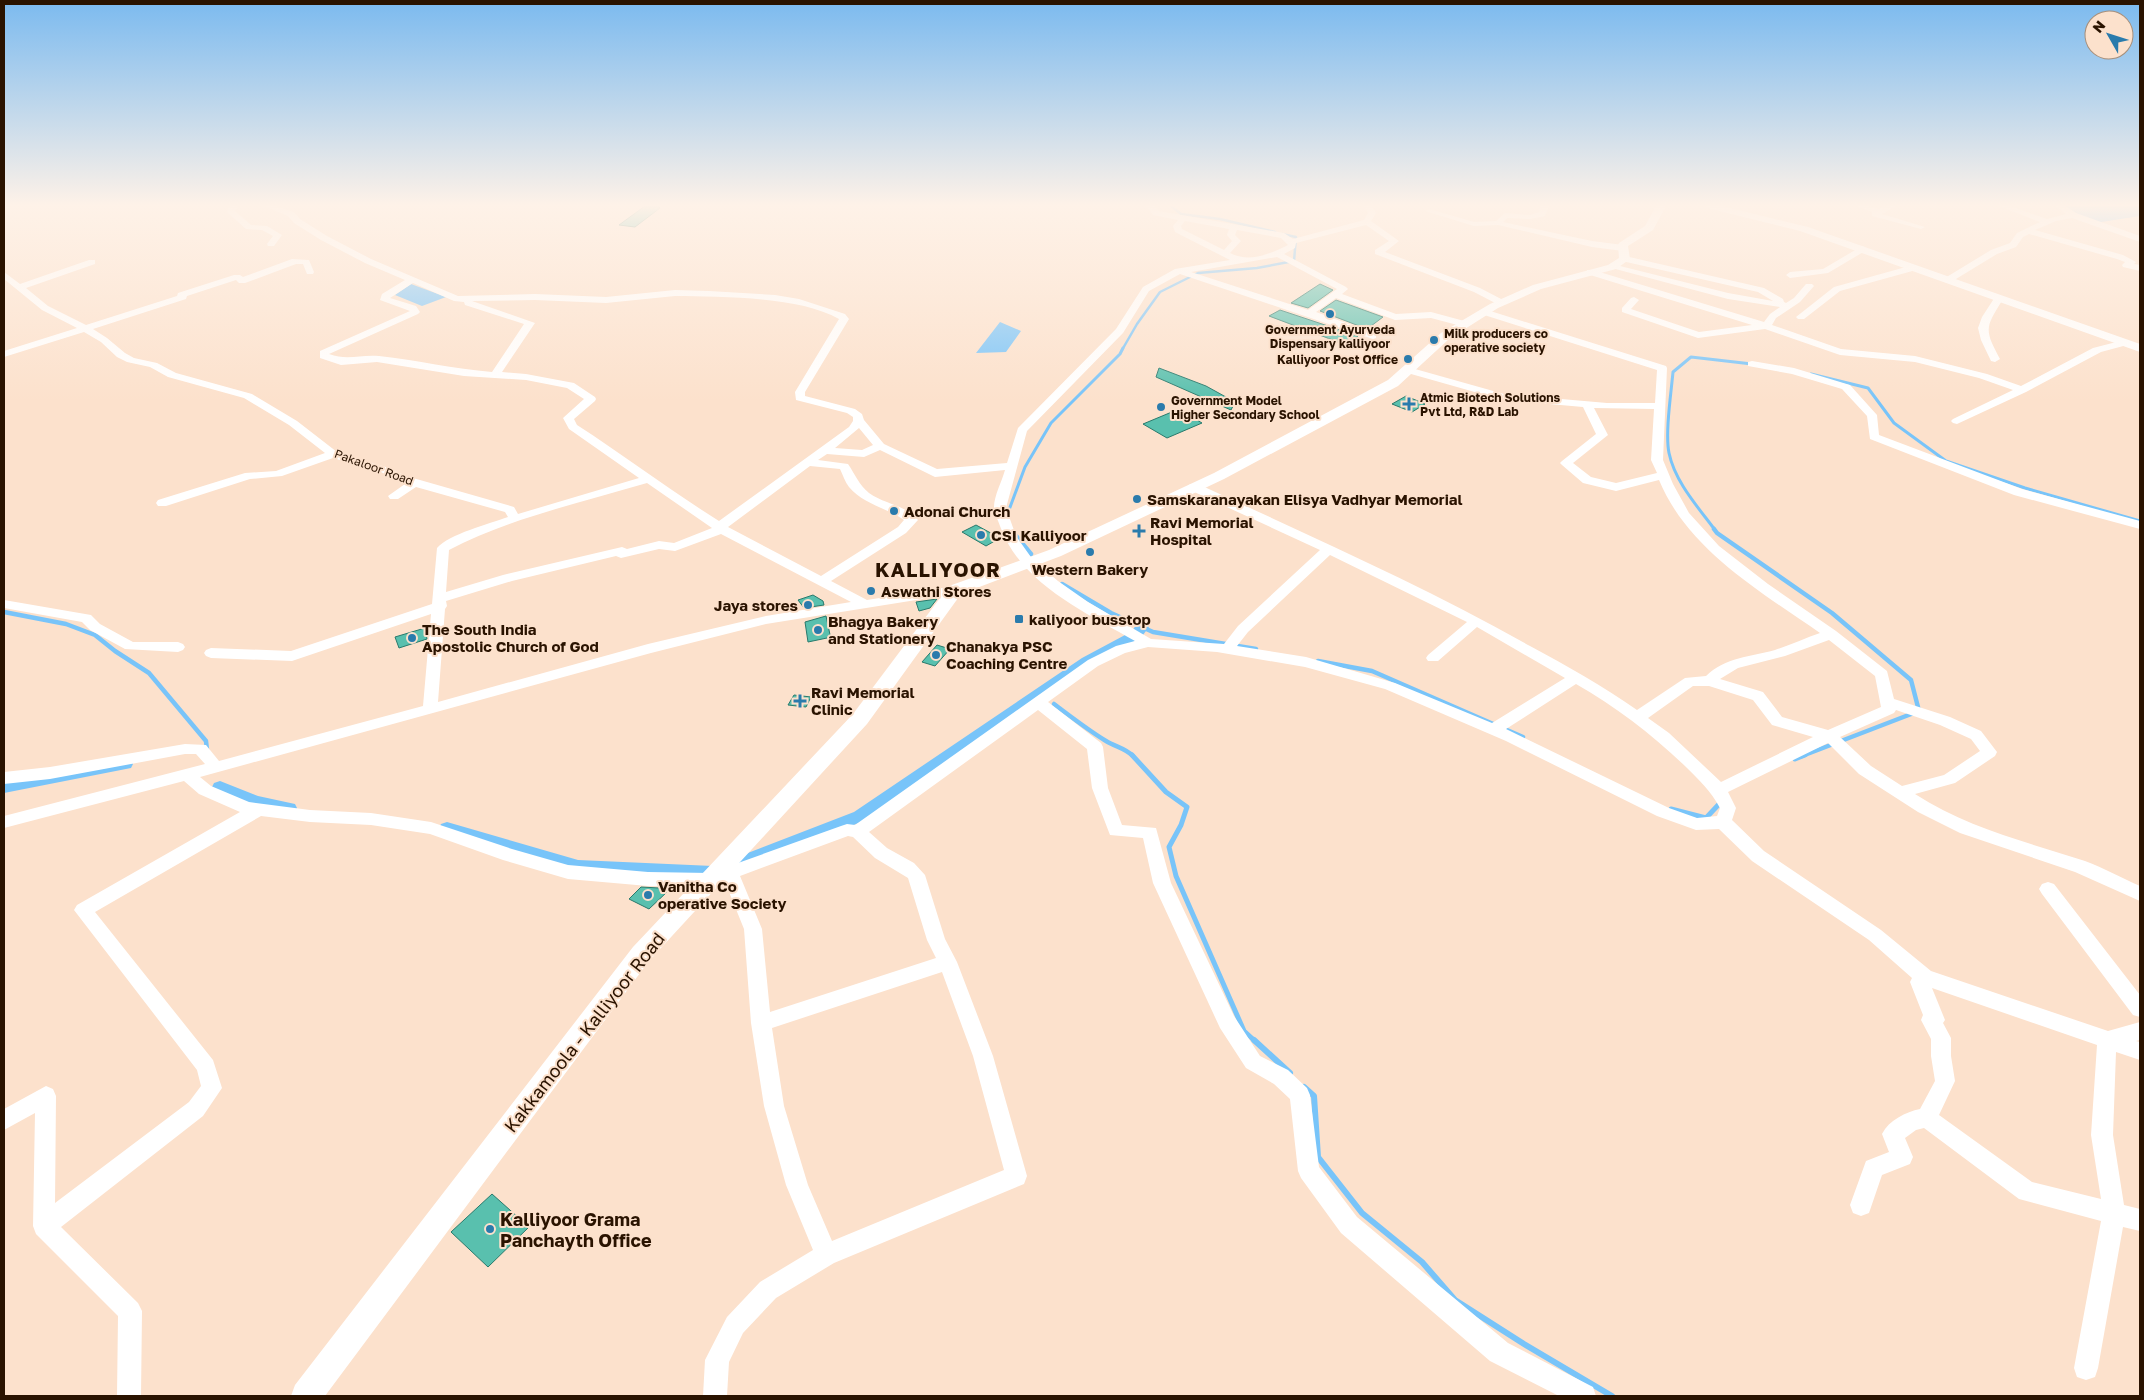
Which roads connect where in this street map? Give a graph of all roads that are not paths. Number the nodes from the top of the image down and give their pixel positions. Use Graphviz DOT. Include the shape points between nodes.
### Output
graph roads {
  1 [pos="65,271"];
  2 [pos="268,271"];
  3 [pos="392,271"];
  4 [pos="1178,271"];
  5 [pos="1179,271"];
  6 [pos="1310,271"];
  7 [pos="1429,271"];
  8 [pos="1593,271"];
  9 [pos="1629,271"];
  10 [pos="1690,271"];
  11 [pos="1822,271"];
  12 [pos="1901,271"];
  13 [pos="1923,271"];
  14 [pos="1964,271"];
  15 [pos="1590,272"];
  16 [pos="1790,274"];
  17 [pos="4,275"];
  18 [pos="412,280"];
  19 [pos="1948,280"];
  20 [pos="1809,286"];
  21 [pos="19,287"];
  22 [pos="1336,295"];
  23 [pos="1998,298"];
  24 [pos="457,299"];
  25 [pos="1634,300"];
  26 [pos="1502,302"];
  27 [pos="1788,306"];
  28 [pos="1309,312"];
  29 [pos="1484,312"];
  30 [pos="1801,318"];
  31 [pos="1465,324"];
  32 [pos="1766,326"];
  33 [pos="84,328"];
  34 [pos="1373,336"];
  35 [pos="2124,342"];
  36 [pos="2140,348"];
  37 [pos="4,354"];
  38 [pos="1995,359"];
  39 [pos="1752,364"];
  40 [pos="1408,370"];
  41 [pos="495,375"];
  42 [pos="2022,390"];
  43 [pos="1587,405"];
  44 [pos="1659,406"];
  45 [pos="859,421"];
  46 [pos="1957,421"];
  47 [pos="880,446"];
  48 [pos="823,450"];
  49 [pos="333,454"];
  50 [pos="807,462"];
  51 [pos="1012,466"];
  52 [pos="1663,475"];
  53 [pos="648,478"];
  54 [pos="415,482"];
  55 [pos="1194,487"];
  56 [pos="394,496"];
  57 [pos="162,503"];
  58 [pos="514,519"];
  59 [pos="2140,525"];
  60 [pos="722,529"];
  61 [pos="1329,549"];
  62 [pos="1028,563"];
  63 [pos="822,581"];
  64 [pos="955,590"];
  65 [pos="440,602"];
  66 [pos="4,604"];
  67 [pos="864,604"];
  68 [pos="1476,621"];
  69 [pos="1831,634"];
  70 [pos="1148,643"];
  71 [pos="1230,646"];
  72 [pos="178,647"];
  73 [pos="211,653"];
  74 [pos="1434,658"];
  75 [pos="1576,678"];
  76 [pos="1710,681"];
  77 [pos="1038,702"];
  78 [pos="1888,702"];
  79 [pos="430,709"];
  80 [pos="1637,718"];
  81 [pos="1498,727"];
  82 [pos="1830,736"];
  83 [pos="216,767"];
  84 [pos="186,775"];
  85 [pos="4,778"];
  86 [pos="1719,790"];
  87 [pos="1900,792"];
  88 [pos="259,809"];
  89 [pos="1725,815"];
  90 [pos="4,822"];
  91 [pos="858,832"];
  92 [pos="720,876"];
  93 [pos="2048,890"];
  94 [pos="2140,894"];
  95 [pos="948,962"];
  96 [pos="1924,977"];
  97 [pos="2140,1009"];
  98 [pos="761,1022"];
  99 [pos="2140,1031"];
  100 [pos="2107,1040"];
  101 [pos="2140,1051"];
  102 [pos="1927,1118"];
  103 [pos="4,1120"];
  104 [pos="1861,1205"];
  105 [pos="2114,1214"];
  106 [pos="2140,1220"];
  107 [pos="44,1226"];
  108 [pos="826,1255"];
  109 [pos="2086,1368"];
  110 [pos="129,1396"];
  111 [pos="306,1396"];
  112 [pos="715,1396"];
  113 [pos="1584,1396"];
  1 -- 21 [label="street"];
  2 -- 33 [label="street" via="242,281 237,278 181,295 183,297"];
  3 -- 18 [label="street"];
  4 -- 51 [label="street" via="1146,289 1120,331 1022,430"];
  5 -- 28 [label="street"];
  6 -- 22 [label="street" via="1343,290"];
  7 -- 26 [label="street"];
  8 -- 15 [label="main road"];
  9 -- 27 [label="street" via="1728,296"];
  10 -- 27 [label="street" via="1761,290"];
  11 -- 16 [label="street"];
  12 -- 30 [label="street" via="1837,289"];
  13 -- 19 [label="main road"];
  14 -- 19 [label="street"];
  15 -- 26 [label="main road" via="1537,287"];
  15 -- 32 [label="street"];
  17 -- 21 [label="street, Pakaloor Road"];
  18 -- 24 [label="street"];
  18 -- 41 [label="street" via="385,296 385,300 413,308 415,312 338,346 324,356 341,362 377,359"];
  19 -- 23 [label="main road"];
  20 -- 27 [label="street" via="1798,300"];
  21 -- 33 [label="street, Pakaloor Road" via="45,308"];
  22 -- 28 [label="street"];
  22 -- 31 [label="street" via="1394,317 1431,315"];
  23 -- 35 [label="main road"];
  23 -- 38 [label="street" via="1983,323 1982,334"];
  24 -- 41 [label="street" via="530,323"];
  24 -- 45 [label="street" via="535,296 606,300 675,293 799,302 844,319 800,392 800,398 851,411"];
  25 -- 32 [label="street" via="1625,310 1698,335"];
  26 -- 29 [label="main road"];
  27 -- 32 [label="street" via="1773,316"];
  28 -- 34 [label="street"];
  29 -- 31 [label="main road"];
  29 -- 44 [label="street" via="1662,368"];
  31 -- 40 [label="main road" via="1445,336"];
  32 -- 42 [label="street" via="1840,352 1915,359 1983,376"];
  33 -- 37 [label="street"];
  33 -- 49 [label="street, Pakaloor Road" via="131,360 248,396 293,423"];
  35 -- 36 [label="main road"];
  35 -- 42 [label="street" via="2096,350"];
  39 -- 59 [label="street" via="1794,371 1846,387 1872,415 1874,437 2018,492"];
  40 -- 43 [label="street" via="1503,397"];
  40 -- 55 [label="main road" via="1393,384"];
  41 -- 53 [label="street" via="570,385 590,398 568,418 573,427"];
  42 -- 46 [label="street"];
  43 -- 44 [label="street"];
  43 -- 52 [label="street" via="1602,435 1566,464 1587,480 1616,487"];
  44 -- 52 [label="street" via="1657,460"];
  45 -- 47 [label="street"];
  45 -- 48 [label="street"];
  47 -- 48 [label="street" via="864,454"];
  47 -- 51 [label="street" via="935,473"];
  48 -- 50 [label="street"];
  49 -- 54 [label="street, Pakaloor Road"];
  49 -- 57 [label="street" via="278,474 249,476"];
  50 -- 60 [label="street" via="722,525"];
  50 -- 63 [label="street" via="844,466 854,485 866,496 912,520 902,530"];
  51 -- 62 [label="street" via="1000,508 1010,536"];
  52 -- 69 [label="street" via="1684,514 1714,549"];
  53 -- 58 [label="street"];
  53 -- 60 [label="street"];
  54 -- 56 [label="street"];
  54 -- 58 [label="street, Pakaloor Road" via="510,510"];
  55 -- 61 [label="street"];
  55 -- 62 [label="main road"];
  58 -- 65 [label="street" via="460,538 443,548"];
  60 -- 63 [label="street"];
  60 -- 65 [label="street" via="676,547 659,545 621,554 622,551 508,578"];
  61 -- 68 [label="street"];
  61 -- 71 [label="street" via="1243,629"];
  62 -- 64 [label="main road"];
  62 -- 70 [label="street" via="1083,605"];
  63 -- 67 [label="street"];
  64 -- 67 [label="street"];
  64 -- 92 [label="main road, Kakkamoola - Kalliyoor Road" via="860,719"];
  65 -- 73 [label="street" via="292,656"];
  65 -- 79 [label="street"];
  66 -- 72 [label="street" via="86,618 95,627 130,646"];
  67 -- 79 [label="street" via="766,620"];
  68 -- 74 [label="street"];
  68 -- 75 [label="street"];
  69 -- 76 [label="street" via="1778,654 1731,666 1717,672"];
  69 -- 78 [label="street" via="1882,674"];
  70 -- 71 [label="street"];
  70 -- 77 [label="street" via="1121,650 1093,663"];
  71 -- 81 [label="street" via="1306,662 1390,686"];
  75 -- 80 [label="street"];
  75 -- 81 [label="street"];
  76 -- 80 [label="street" via="1690,681"];
  76 -- 82 [label="street" via="1758,696 1777,721"];
  77 -- 91 [label="street"];
  77 -- 113 [label="street" via="1095,747 1100,788 1116,831 1150,832 1162,883 1227,1022 1253,1062 1281,1077 1300,1095 1309,1171 1349,1225 1499,1352"];
  78 -- 82 [label="street" via="1889,709"];
  78 -- 87 [label="street" via="1946,721 1976,735 1989,752 1949,779"];
  79 -- 83 [label="street"];
  80 -- 86 [label="street" via="1664,737"];
  81 -- 89 [label="street" via="1663,812 1696,824"];
  82 -- 86 [label="street"];
  82 -- 87 [label="street" via="1865,770"];
  83 -- 84 [label="street"];
  83 -- 85 [label="street" via="200,749 184,749"];
  84 -- 88 [label="street" via="205,790 247,808"];
  84 -- 90 [label="street"];
  86 -- 89 [label="street"];
  87 -- 94 [label="street" via="1966,829 2081,867"];
  88 -- 92 [label="street" via="431,828 568,872 648,878"];
  88 -- 107 [label="street" via="83,910 206,1066 212,1088 196,1109"];
  89 -- 96 [label="street" via="1758,856 1875,935"];
  91 -- 92 [label="street" via="847,830"];
  91 -- 95 [label="street" via="881,853 916,875 936,940"];
  92 -- 98 [label="street" via="753,929"];
  92 -- 111 [label="main road, Kakkamoola - Kalliyoor Road" via="641,954"];
  93 -- 97 [label="street"];
  95 -- 98 [label="street"];
  95 -- 108 [label="street" via="983,1056 1016,1176"];
  96 -- 100 [label="street"];
  96 -- 102 [label="street" via="1920,982 1935,1020 1931,1020 1941,1038 1945,1081"];
  98 -- 108 [label="street" via="774,1106 797,1185"];
  99 -- 100 [label="street"];
  100 -- 101 [label="street"];
  100 -- 105 [label="street" via="2102,1135"];
  102 -- 104 [label="street" via="1911,1121 1893,1134 1902,1157 1874,1168"];
  102 -- 105 [label="street" via="2027,1191"];
  103 -- 107 [label="street" via="46,1096"];
  105 -- 106 [label="street"];
  105 -- 109 [label="street"];
  107 -- 110 [label="street" via="130,1311"];
  108 -- 112 [label="street" via="768,1290 735,1325 717,1360"];
}
